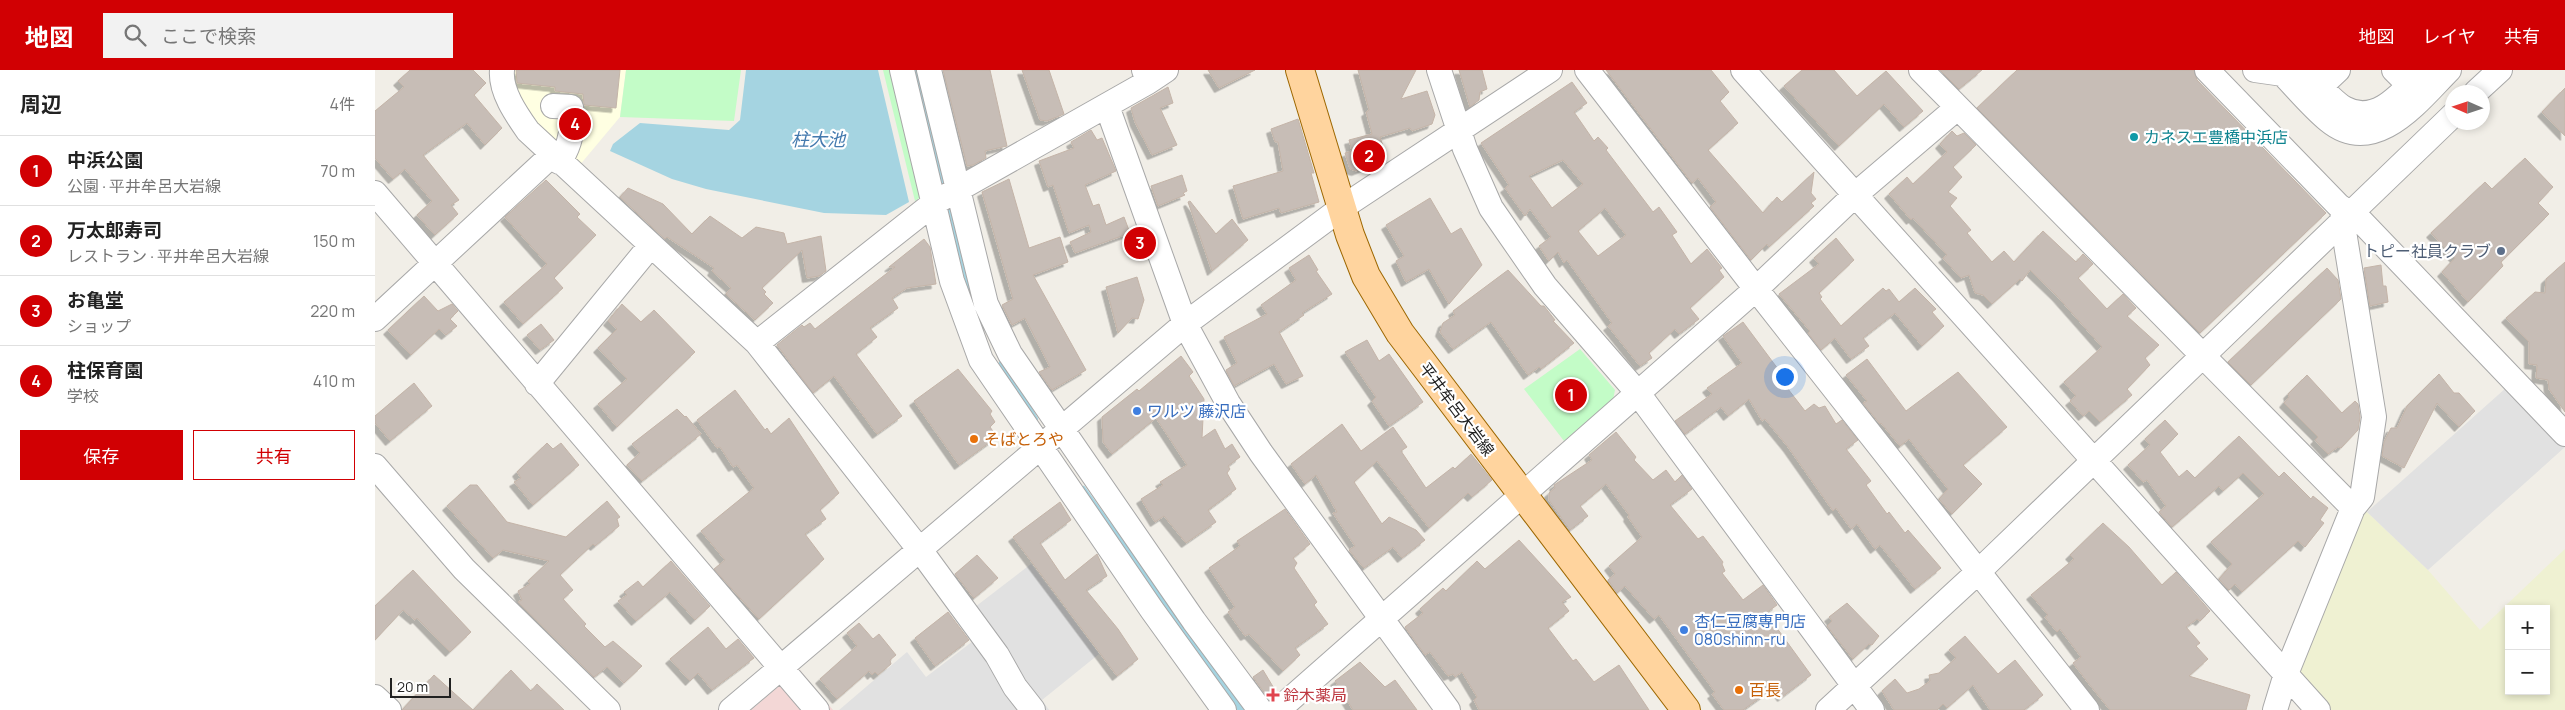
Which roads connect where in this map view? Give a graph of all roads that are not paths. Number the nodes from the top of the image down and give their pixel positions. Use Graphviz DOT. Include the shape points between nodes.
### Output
graph roads {
  1 [pos="502,70"];
  2 [pos="902,70"];
  3 [pos="929,70"];
  4 [pos="1300,70"];
  5 [pos="1439,70"];
  6 [pos="1550,70"];
  7 [pos="1587,70"];
  8 [pos="1743,70"];
  9 [pos="1921,70"];
  10 [pos="2207,70"];
  11 [pos="2255,70"];
  12 [pos="2338,70"];
  13 [pos="2449,70"];
  14 [pos="2500,70"];
  15 [pos="1153,74"];
  16 [pos="2297,75"];
  17 [pos="2409,75"];
  18 [pos="2484,85"];
  19 [pos="553,106"];
  20 [pos="1107,106"];
  21 [pos="1957,108"];
  22 [pos="2445,122"];
  23 [pos="1458,130"];
  24 [pos="556,159"];
  25 [pos="959,189"];
  26 [pos="375,193"];
  27 [pos="1856,194"];
  28 [pos="934,203"];
  29 [pos="1343,207"];
  30 [pos="2345,216"];
  31 [pos="651,245"];
  32 [pos="435,264"];
  33 [pos="1756,289"];
  34 [pos="375,319"];
  35 [pos="1185,324"];
  36 [pos="757,342"];
  37 [pos="2201,356"];
  38 [pos="537,384"];
  39 [pos="1637,392"];
  40 [pos="1061,429"];
  41 [pos="2565,434"];
  42 [pos="1039,447"];
  43 [pos="2093,462"];
  44 [pos="375,466"];
  45 [pos="1522,494"];
  46 [pos="2353,508"];
  47 [pos="920,550"];
  48 [pos="1978,572"];
  49 [pos="1382,618"];
  50 [pos="781,669"];
  51 [pos="2286,674"];
  52 [pos="1854,685"];
  53 [pos="375,697"];
  54 [pos="389,710"];
  55 [pos="608,710"];
  56 [pos="731,710"];
  57 [pos="817,710"];
  58 [pos="1033,710"];
  59 [pos="1224,710"];
  60 [pos="1260,710"];
  61 [pos="1278,710"];
  62 [pos="1448,710"];
  63 [pos="1686,710"];
  64 [pos="1828,710"];
  65 [pos="1872,710"];
  66 [pos="2087,710"];
  67 [pos="2275,710"];
  68 [pos="2318,710"];
  1 -- 24 [label="street" via="501,79 515,113"];
  2 -- 28 [label="street"];
  3 -- 25 [label="street"];
  4 -- 29 [label="main road, 平井牟呂大岩線"];
  5 -- 23 [label="street"];
  6 -- 23 [label="street"];
  7 -- 33 [label="street"];
  8 -- 27 [label="street"];
  9 -- 21 [label="street"];
  10 -- 30 [label="street" via="2339,206"];
  11 -- 16 [label="street"];
  12 -- 16 [label="street"];
  13 -- 16 [label="street" via="2399,119 2376,131 2365,132 2344,129 2328,120"];
  14 -- 18 [label="street"];
  15 -- 20 [label="street"];
  16 -- 17 [label="street" via="2346,109 2369,112 2388,106"];
  19 -- 24 [label="street" via="571,108 573,121 568,149"];
  20 -- 25 [label="street"];
  20 -- 35 [label="street"];
  21 -- 27 [label="street"];
  21 -- 37 [label="street"];
  22 -- 30 [label="street"];
  23 -- 29 [label="street"];
  23 -- 39 [label="street" via="1491,208 1545,286"];
  24 -- 31 [label="street"];
  24 -- 32 [label="street"];
  25 -- 28 [label="street"];
  25 -- 40 [label="street" via="986,304 1010,354"];
  26 -- 32 [label="street"];
  27 -- 33 [label="street"];
  27 -- 43 [label="street"];
  28 -- 36 [label="street"];
  28 -- 42 [label="street" via="952,281 981,360"];
  29 -- 35 [label="street"];
  29 -- 45 [label="main road, 平井牟呂大岩線" via="1349,235 1366,276 1400,333"];
  30 -- 37 [label="street"];
  30 -- 41 [label="street" via="2361,221"];
  30 -- 46 [label="street" via="2374,417 2363,497"];
  31 -- 36 [label="street"];
  31 -- 38 [label="street"];
  32 -- 34 [label="street"];
  32 -- 38 [label="street"];
  33 -- 39 [label="street"];
  33 -- 48 [label="street"];
  35 -- 40 [label="street"];
  35 -- 49 [label="street" via="1228,403 1261,453"];
  36 -- 47 [label="street"];
  37 -- 43 [label="street"];
  37 -- 46 [label="street"];
  38 -- 50 [label="street"];
  39 -- 45 [label="street"];
  39 -- 52 [label="street"];
  40 -- 42 [label="street"];
  40 -- 60 [label="street"];
  42 -- 47 [label="street"];
  42 -- 59 [label="street"];
  43 -- 48 [label="street"];
  43 -- 51 [label="street"];
  44 -- 55 [label="street" via="463,569"];
  45 -- 49 [label="street"];
  45 -- 63 [label="main road, 平井牟呂大岩線"];
  46 -- 51 [label="street"];
  47 -- 50 [label="street"];
  47 -- 58 [label="street"];
  48 -- 52 [label="street"];
  48 -- 66 [label="street"];
  49 -- 61 [label="street"];
  49 -- 62 [label="street"];
  50 -- 56 [label="street"];
  50 -- 57 [label="street"];
  51 -- 67 [label="street"];
  51 -- 68 [label="street"];
  52 -- 64 [label="street"];
  52 -- 65 [label="street"];
  53 -- 54 [label="street"];
}
